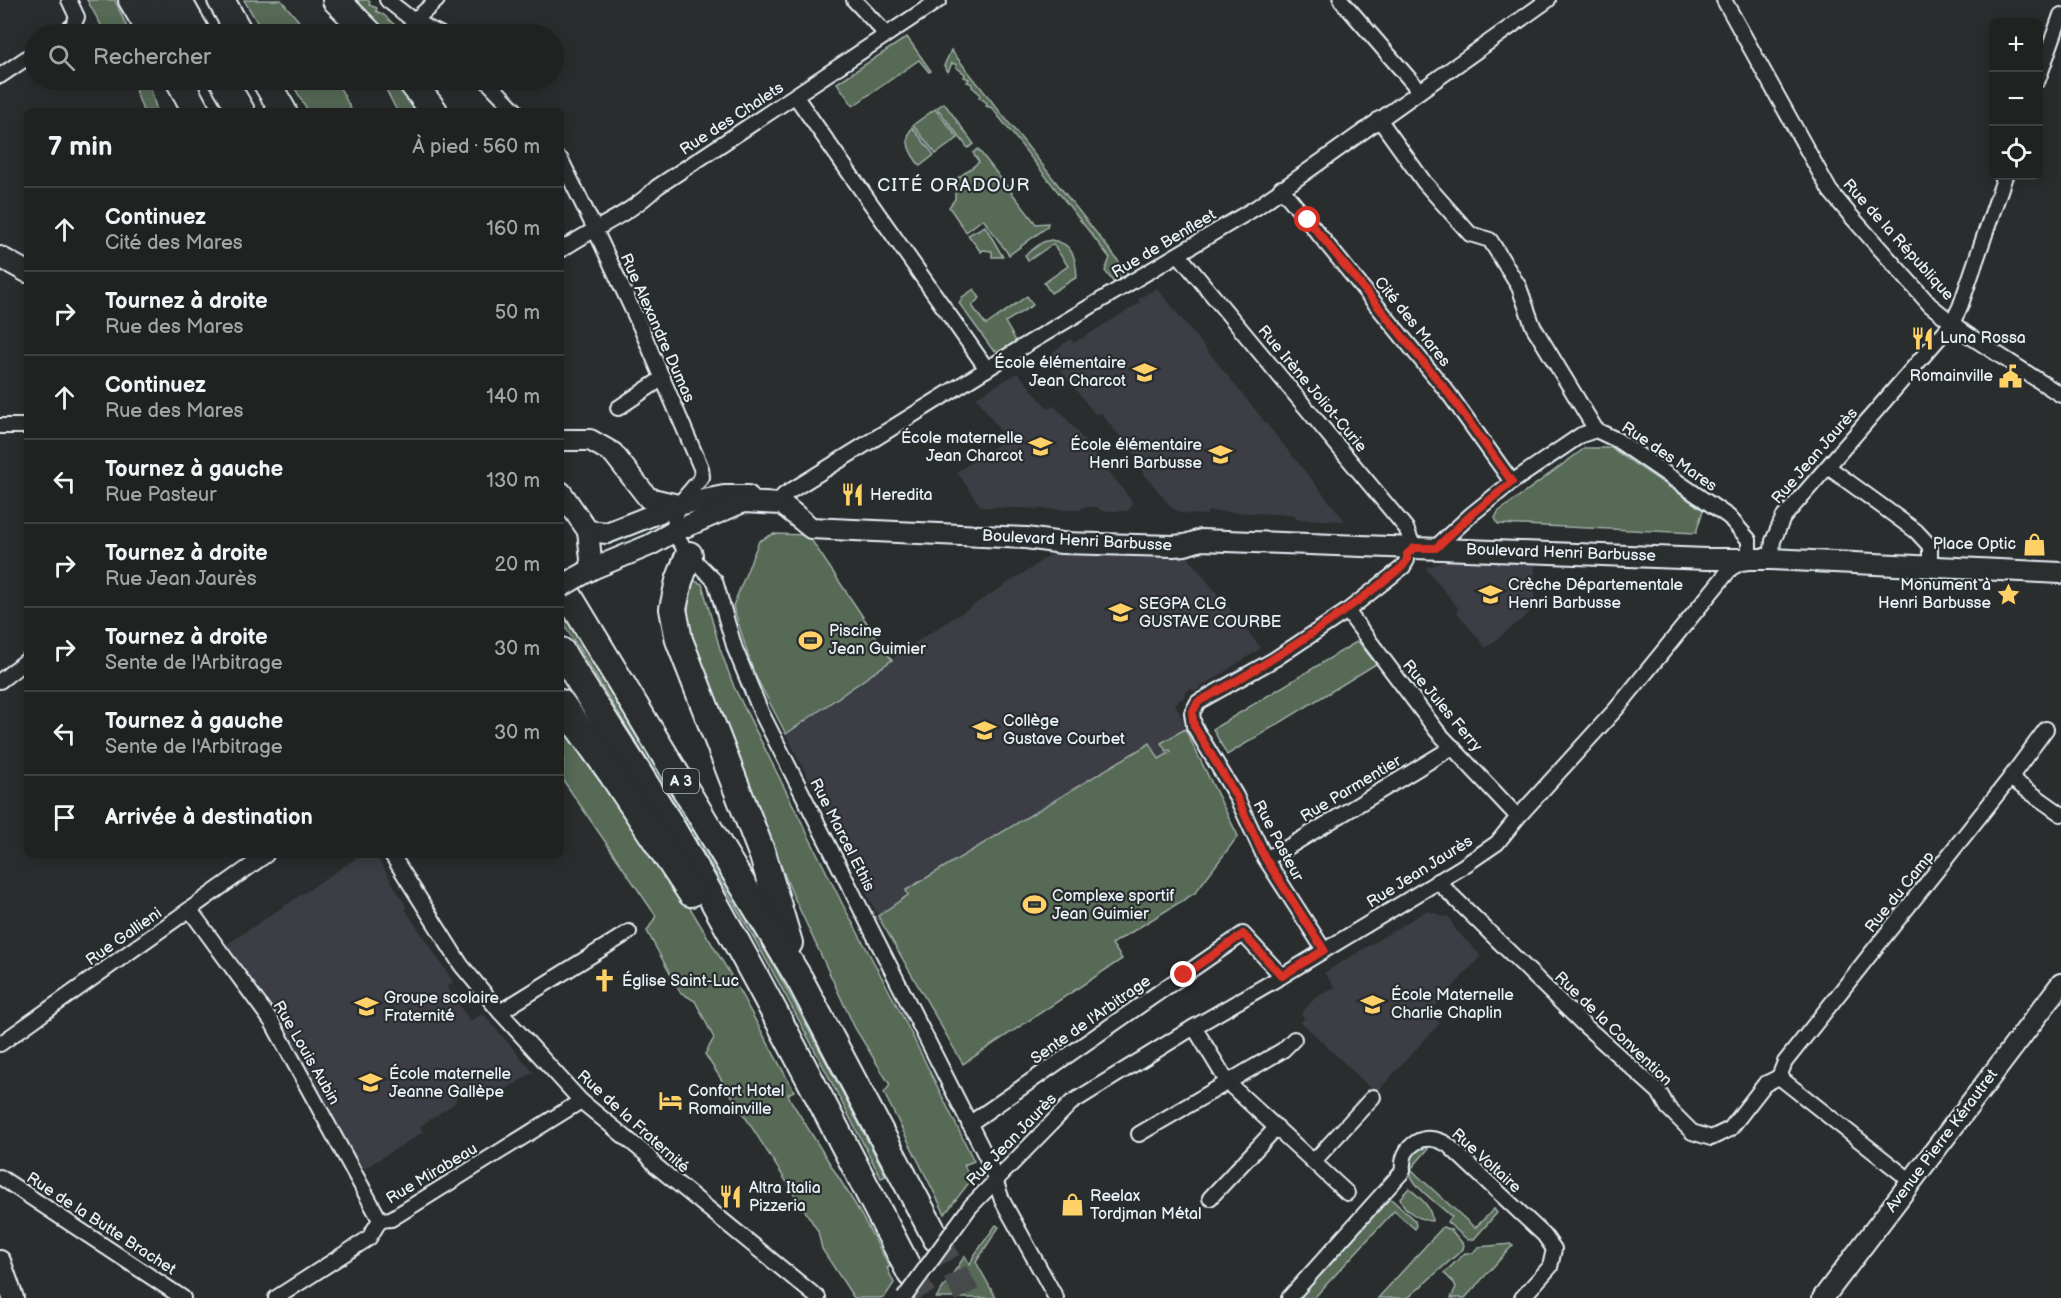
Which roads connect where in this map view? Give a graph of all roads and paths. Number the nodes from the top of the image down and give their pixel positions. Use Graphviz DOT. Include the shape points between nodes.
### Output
graph roads {
  1 [pos="69,0"];
  2 [pos="132,0"];
  3 [pos="156,0"];
  4 [pos="178,0"];
  5 [pos="221,0"];
  6 [pos="336,0"];
  7 [pos="387,0"];
  8 [pos="437,0"];
  9 [pos="854,0"];
  10 [pos="939,0"];
  11 [pos="1341,0"];
  12 [pos="1548,0"];
  13 [pos="1724,0"];
  14 [pos="2061,15"];
  15 [pos="414,21"];
  16 [pos="74,24"];
  17 [pos="146,24"];
  18 [pos="169,24"];
  19 [pos="191,24"];
  20 [pos="234,24"];
  21 [pos="360,24"];
  22 [pos="420,24"];
  23 [pos="886,34"];
  24 [pos="24,59"];
  25 [pos="2041,72"];
  26 [pos="0,76"];
  27 [pos="184,90"];
  28 [pos="229,90"];
  29 [pos="271,90"];
  30 [pos="418,90"];
  31 [pos="496,90"];
  32 [pos="1419,90"];
  33 [pos="796,97"];
  34 [pos="194,108"];
  35 [pos="240,108"];
  36 [pos="281,108"];
  37 [pos="432,108"];
  38 [pos="513,108"];
  39 [pos="1379,118"];
  40 [pos="564,166"];
  41 [pos="2005,180"];
  42 [pos="1281,188"];
  43 [pos="596,230"];
  44 [pos="564,248"];
  45 [pos="1179,255"];
  46 [pos="0,257"];
  47 [pos="24,262"];
  48 [pos="24,270"];
  49 [pos="1952,322"];
  50 [pos="987,369"];
  51 [pos="663,378"];
  52 [pos="2061,393"];
  53 [pos="618,408"];
  54 [pos="0,426"];
  55 [pos="24,426"];
  56 [pos="1596,430"];
  57 [pos="564,440"];
  58 [pos="1827,467"];
  59 [pos="1512,482"];
  60 [pos="784,495"];
  61 [pos="564,496"];
  62 [pos="678,505"];
  63 [pos="811,528"];
  64 [pos="588,531"];
  65 [pos="673,532"];
  66 [pos="1414,548"];
  67 [pos="1436,548"];
  68 [pos="1772,552"];
  69 [pos="689,555"];
  70 [pos="1749,559"];
  71 [pos="1930,567"];
  72 [pos="2061,573"];
  73 [pos="572,579"];
  74 [pos="1347,611"];
  75 [pos="564,656"];
  76 [pos="24,662"];
  77 [pos="0,681"];
  78 [pos="564,707"];
  79 [pos="2046,729"];
  80 [pos="1453,747"];
  81 [pos="2010,778"];
  82 [pos="2061,814"];
  83 [pos="1518,817"];
  84 [pos="262,858"];
  85 [pos="394,858"];
  86 [pos="1265,858"];
  87 [pos="1437,881"];
  88 [pos="190,910"];
  89 [pos="720,912"];
  90 [pos="629,932"];
  91 [pos="1324,950"];
  92 [pos="1282,976"];
  93 [pos="800,980"];
  94 [pos="2061,984"];
  95 [pos="500,1012"];
  96 [pos="1194,1027"];
  97 [pos="1294,1039"];
  98 [pos="0,1044"];
  99 [pos="1779,1077"];
  100 [pos="1228,1083"];
  101 [pos="1373,1097"];
  102 [pos="581,1101"];
  103 [pos="969,1124"];
  104 [pos="1277,1128"];
  105 [pos="1139,1134"];
  106 [pos="1314,1161"];
  107 [pos="0,1177"];
  108 [pos="996,1181"];
  109 [pos="1911,1181"];
  110 [pos="1347,1193"];
  111 [pos="1210,1198"];
  112 [pos="380,1220"];
  113 [pos="936,1238"];
  114 [pos="0,1261"];
  115 [pos="907,1286"];
  116 [pos="13,1298"];
  117 [pos="183,1298"];
  118 [pos="276,1298"];
  119 [pos="818,1298"];
  120 [pos="1056,1298"];
  121 [pos="1288,1298"];
  122 [pos="1522,1298"];
  123 [pos="1823,1298"];
  1 -- 16 [label="street" via="77,17"];
  2 -- 17 [label="highway"];
  3 -- 18 [label="highway"];
  4 -- 19 [label="highway"];
  5 -- 20 [label="highway"];
  6 -- 21 [label="highway"];
  7 -- 15 [label="street"];
  8 -- 15 [label="street"];
  9 -- 23 [label="street"];
  10 -- 23 [label="street, Rue des Chalets"];
  11 -- 32 [label="street"];
  12 -- 32 [label="street, Rue de Benfleet"];
  13 -- 49 [label="street, Rue de la République" via="1830,191 1930,305"];
  14 -- 25 [label="street"];
  15 -- 22 [label="street"];
  23 -- 33 [label="street, Rue des Chalets"];
  24 -- 26 [label="street"];
  27 -- 34 [label="highway"];
  28 -- 35 [label="highway"];
  29 -- 36 [label="highway"];
  30 -- 37 [label="highway"];
  31 -- 38 [label="street"];
  32 -- 39 [label="street, Rue de Benfleet"];
  33 -- 43 [label="street, Rue des Chalets"];
  33 -- 50 [label="street"];
  39 -- 42 [label="street, Rue de Benfleet"];
  39 -- 56 [label="street" via="1424,182 1470,234 1490,240 1519,286 1533,326"];
  40 -- 43 [label="street, Rue Alexandre Dumas"];
  41 -- 49 [label="street, Rue Jean Jaurès"];
  42 -- 45 [label="street, Rue de Benfleet"];
  42 -- 59 [label="street, Cité des Mares" via="1449,394"];
  43 -- 44 [label="street, Rue des Chalets"];
  43 -- 51 [label="street, Rue Alexandre Dumas"];
  45 -- 50 [label="street, Rue de Benfleet"];
  45 -- 66 [label="street, Rue Irène Joliot-Curie" via="1406,528"];
  46 -- 47 [label="street"];
  46 -- 48 [label="street"];
  49 -- 52 [label="street, Rue de la République"];
  49 -- 58 [label="street, Rue Jean Jaurès"];
  50 -- 60 [label="street, Rue de Benfleet"];
  51 -- 53 [label="street"];
  51 -- 62 [label="street, Rue Alexandre Dumas" via="701,468 702,477"];
  54 -- 55 [label="street"];
  56 -- 59 [label="street, Rue des Mares" via="1581,435"];
  56 -- 70 [label="street, Rue des Mares" via="1617,440 1729,517 1749,540"];
  57 -- 62 [label="street" via="590,440 613,453 648,498"];
  58 -- 68 [label="street, Rue Jean Jaurès" via="1783,518"];
  58 -- 71 [label="street" via="1916,531 1930,546"];
  59 -- 67 [label="street, Rue des Mares"];
  60 -- 62 [label="street" via="724,496"];
  60 -- 63 [label="street"];
  61 -- 64 [label="street"];
  62 -- 64 [label="street" via="607,533"];
  62 -- 65 [label="street"];
  63 -- 65 [label="street" via="782,504 743,502"];
  63 -- 66 [label="street, Boulevard Henri Barbusse" via="1062,543 1173,546 1201,540"];
  64 -- 73 [label="street"];
  65 -- 69 [label="street, Rue Marcel Ethis"];
  65 -- 73 [label="street"];
  66 -- 67 [label="street, Boulevard Henri Barbusse"];
  66 -- 74 [label="street" via="1402,567"];
  67 -- 70 [label="street, Boulevard Henri Barbusse"];
  68 -- 70 [label="street, Boulevard Henri Barbusse"];
  68 -- 71 [label="street, Boulevard Henri Barbusse"];
  68 -- 83 [label="street, Rue Jean Jaurès" via="1731,568 1617,708"];
  69 -- 93 [label="highway" via="673,609 679,640 763,856"];
  69 -- 103 [label="street, Rue Marcel Ethis" via="715,580 735,649 761,712"];
  71 -- 72 [label="street, Boulevard Henri Barbusse"];
  73 -- 93 [label="highway, A 3"];
  74 -- 80 [label="street, Rue Jules Ferry" via="1418,707"];
  74 -- 86 [label="street, Rue Pasteur" via="1275,659 1198,702 1192,713 1194,726 1236,796"];
  75 -- 89 [label="highway, A 3"];
  76 -- 77 [label="street"];
  78 -- 89 [label="highway" via="694,898"];
  79 -- 81 [label="street, Rue du Camp"];
  80 -- 83 [label="street, Rue Jules Ferry"];
  80 -- 86 [label="street, Rue Parmentier"];
  81 -- 82 [label="street"];
  81 -- 99 [label="street, Rue du Camp" via="1785,1062"];
  83 -- 87 [label="street, Rue Jean Jaurès" via="1497,843"];
  84 -- 88 [label="street, Rue Gallieni"];
  85 -- 95 [label="street, Rue de la Fraternité" via="461,965"];
  86 -- 91 [label="street, Rue Pasteur"];
  87 -- 91 [label="street, Rue Jean Jaurès"];
  87 -- 99 [label="street, Rue de la Convention" via="1582,1023 1659,1092 1668,1108 1692,1132 1711,1138 1730,1129 1765,1084"];
  88 -- 98 [label="street, Rue Gallieni"];
  88 -- 112 [label="street, Rue Louis Aubin" via="272,1023"];
  89 -- 115 [label="highway, A 3" via="777,1016"];
  90 -- 95 [label="street"];
  91 -- 92 [label="street, Rue Jean Jaurès"];
  92 -- 96 [label="street, Rue Jean Jaurès"];
  92 -- 103 [label="street, Sente de l'Arbitrage" via="1243,934"];
  93 -- 113 [label="highway, A 3"];
  94 -- 109 [label="street, Avenue Pierre Kérautret"];
  95 -- 102 [label="street, Rue de la Fraternité"];
  96 -- 100 [label="street"];
  96 -- 108 [label="street, Rue Jean Jaurès" via="1071,1103"];
  97 -- 100 [label="street"];
  99 -- 109 [label="street"];
  100 -- 104 [label="street"];
  100 -- 105 [label="street"];
  101 -- 106 [label="street"];
  102 -- 112 [label="street, Rue Mirabeau" via="391,1219"];
  102 -- 119 [label="street, Rue de la Fraternité"];
  103 -- 108 [label="street, Rue Marcel Ethis"];
  104 -- 106 [label="street"];
  104 -- 111 [label="street"];
  106 -- 110 [label="street"];
  107 -- 117 [label="street, Rue de la Butte Brachet"];
  108 -- 115 [label="street, Rue Jean Jaurès, bridge" via="970,1206"];
  108 -- 120 [label="street, Rue Marcel Ethis" via="1002,1200"];
  109 -- 123 [label="street, Avenue Pierre Kérautret"];
  112 -- 118 [label="street, Rue Mirabeau" via="369,1238"];
  114 -- 116 [label="street"];
  121 -- 122 [label="street, Rue Voltaire" via="1403,1171 1403,1159 1410,1147 1434,1138 1456,1152 1554,1249 1550,1266"];
}
